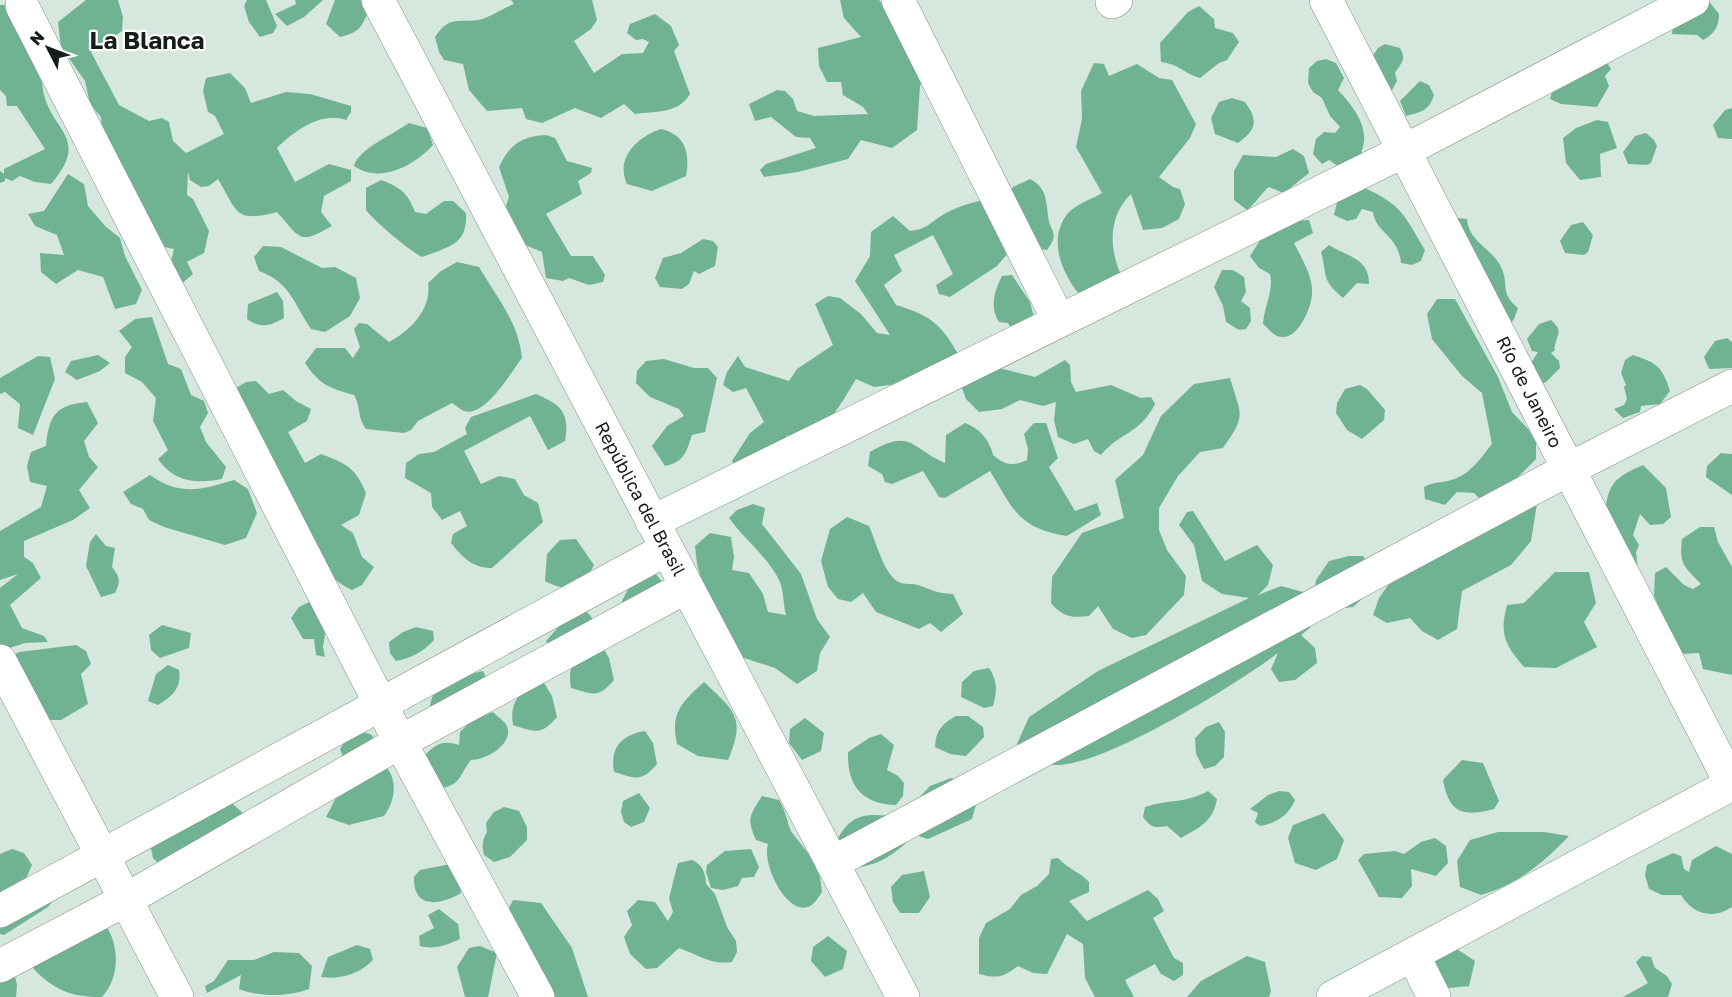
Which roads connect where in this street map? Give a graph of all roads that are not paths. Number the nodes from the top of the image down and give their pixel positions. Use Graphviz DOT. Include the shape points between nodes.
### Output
graph roads {
  1 [pos="378,0"];
  2 [pos="898,0"];
  3 [pos="1326,0"];
  4 [pos="1693,0"];
  5 [pos="19,8"];
  6 [pos="1404,151"];
  7 [pos="1059,321"];
  8 [pos="1732,386"];
  9 [pos="1569,469"];
  10 [pos="660,535"];
  11 [pos="686,587"];
  12 [pos="0,661"];
  13 [pos="380,704"];
  14 [pos="400,742"];
  15 [pos="1732,785"];
  16 [pos="104,856"];
  17 [pos="832,863"];
  18 [pos="127,899"];
  19 [pos="0,910"];
  20 [pos="1413,955"];
  21 [pos="0,966"];
  22 [pos="177,997"];
  23 [pos="538,997"];
  24 [pos="903,997"];
  25 [pos="1333,997"];
  26 [pos="1434,997"];
  1 -- 10 [label="street, República del Brasil"];
  2 -- 7 [label="street"];
  3 -- 6 [label="street, Río de Janeiro"];
  4 -- 6 [label="street"];
  5 -- 13 [label="street"];
  6 -- 7 [label="street"];
  6 -- 9 [label="street, Río de Janeiro"];
  7 -- 10 [label="street"];
  8 -- 9 [label="street"];
  9 -- 15 [label="street, Río de Janeiro"];
  9 -- 17 [label="street"];
  10 -- 11 [label="street, República del Brasil"];
  10 -- 13 [label="street"];
  11 -- 14 [label="street"];
  11 -- 17 [label="street, República del Brasil"];
  12 -- 16 [label="street"];
  13 -- 14 [label="street"];
  13 -- 16 [label="street"];
  14 -- 18 [label="street"];
  14 -- 23 [label="street"];
  15 -- 20 [label="street"];
  16 -- 18 [label="street"];
  16 -- 19 [label="street"];
  17 -- 24 [label="street, República del Brasil"];
  18 -- 21 [label="street"];
  18 -- 22 [label="street"];
  20 -- 25 [label="street"];
  20 -- 26 [label="street"];
}
